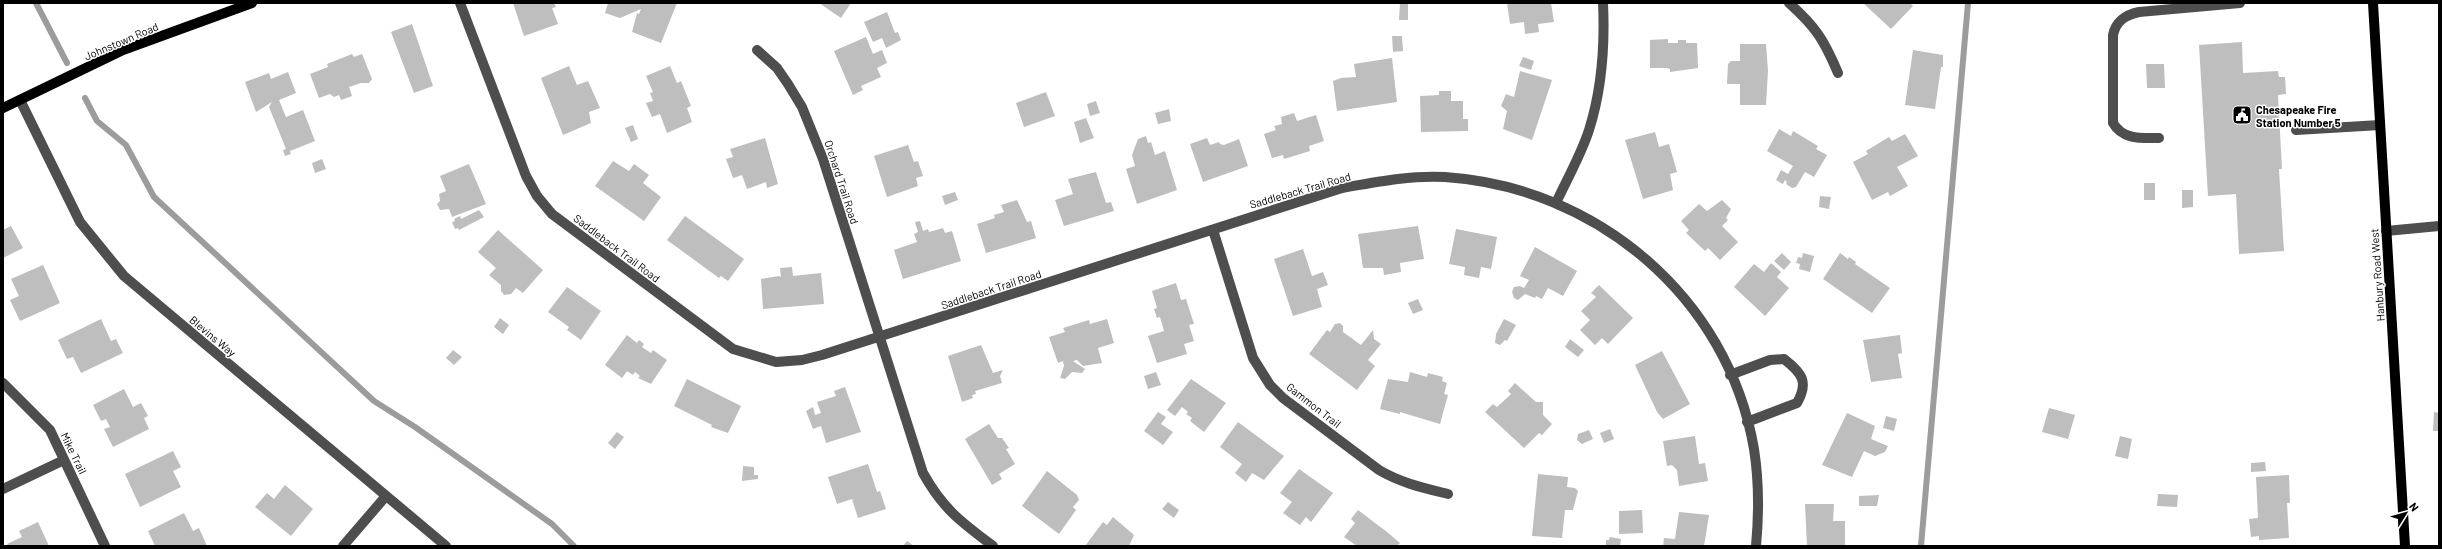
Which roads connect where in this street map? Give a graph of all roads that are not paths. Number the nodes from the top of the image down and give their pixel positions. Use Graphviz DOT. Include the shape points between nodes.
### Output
graph roads {
  1 [pos="252,3"];
  2 [pos="460,3"];
  3 [pos="1603,3"];
  4 [pos="1790,3"];
  5 [pos="2240,3"];
  6 [pos="2373,3"];
  7 [pos="757,50"];
  8 [pos="1838,73"];
  9 [pos="20,100"];
  10 [pos="3,108"];
  11 [pos="2380,125"];
  12 [pos="2296,130"];
  13 [pos="2159,138"];
  14 [pos="1556,203"];
  15 [pos="2439,226"];
  16 [pos="1213,230"];
  17 [pos="2386,231"];
  18 [pos="878,335"];
  19 [pos="1730,375"];
  20 [pos="3,383"];
  21 [pos="1747,422"];
  22 [pos="64,460"];
  23 [pos="3,489"];
  24 [pos="1448,494"];
  25 [pos="386,496"];
  26 [pos="105,546"];
  27 [pos="343,546"];
  28 [pos="446,546"];
  29 [pos="993,546"];
  30 [pos="1756,546"];
  31 [pos="2405,546"];
  1 -- 9 [label="main road, Johnstown Road" via="123,50"];
  2 -- 18 [label="street, Saddleback Trail Road" via="526,176 552,214 618,265 742,353 776,362 802,360"];
  3 -- 14 [label="street" via="1603,54 1599,90 1589,131"];
  4 -- 8 [label="street" via="1812,24 1825,42"];
  5 -- 13 [label="street" via="2139,12 2127,16 2115,26 2114,123 2126,136"];
  6 -- 11 [label="main road, Hanbury Road West"];
  7 -- 18 [label="street, Orchard Trail Road" via="777,68 802,107 823,159"];
  9 -- 10 [label="main road, Johnstown Road"];
  9 -- 25 [label="street, Blevins Way" via="80,222 124,276"];
  11 -- 12 [label="street"];
  11 -- 17 [label="main road, Hanbury Road West"];
  14 -- 16 [label="street, Saddleback Trail Road" via="1534,194 1474,180 1410,177 1342,188"];
  14 -- 19 [label="street, Saddleback Trail Road" via="1619,236 1644,257 1692,308 1712,337"];
  15 -- 17 [label="street"];
  16 -- 18 [label="street, Saddleback Trail Road" via="944,317"];
  16 -- 24 [label="street, Gammon Trail" via="1246,339 1270,385 1283,398 1392,478 1416,487"];
  17 -- 31 [label="main road, Hanbury Road West"];
  18 -- 29 [label="street" via="923,473 934,494 954,517"];
  19 -- 21 [label="street, Saddleback Trail Road"];
  19 -- 21 [label="street" via="1770,360 1784,360 1795,368 1803,379 1803,392 1797,404"];
  20 -- 22 [label="street, Mike Trail" via="43,421"];
  21 -- 30 [label="street, Saddleback Trail Road" via="1754,448 1758,482"];
  22 -- 23 [label="street"];
  22 -- 26 [label="street, Mike Trail"];
  25 -- 27 [label="street"];
  25 -- 28 [label="street, Blevins Way"];
}
